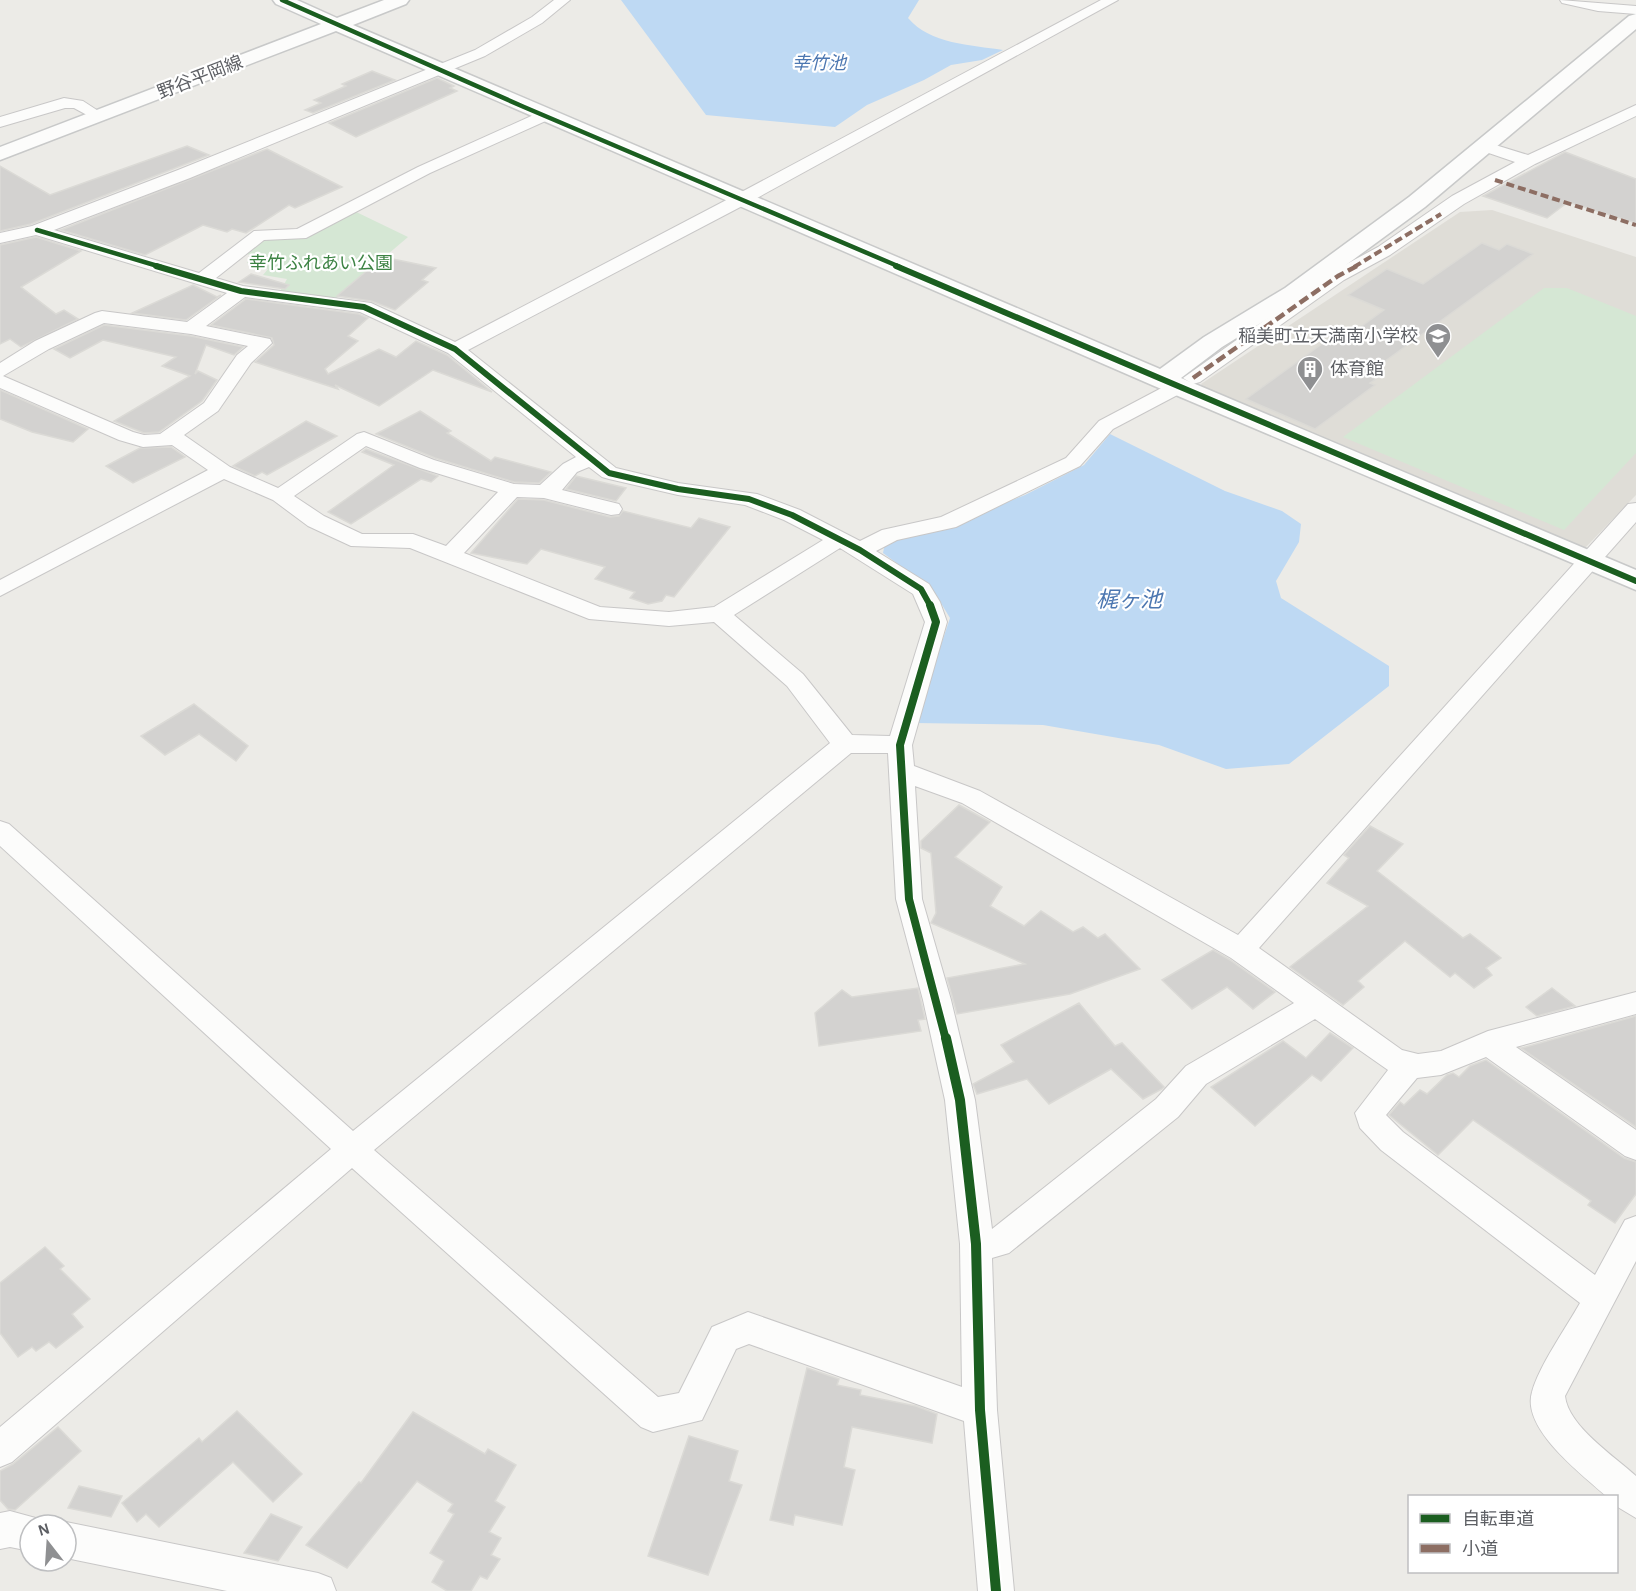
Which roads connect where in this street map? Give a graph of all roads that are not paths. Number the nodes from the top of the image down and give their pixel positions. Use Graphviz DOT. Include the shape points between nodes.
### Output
graph roads {
  1 [pos="282,0"];
  2 [pos="400,0"];
  3 [pos="563,0"];
  4 [pos="1111,0"];
  5 [pos="1567,0"];
  6 [pos="1636,10"];
  7 [pos="1636,20"];
  8 [pos="335,25"];
  9 [pos="440,69"];
  10 [pos="1636,110"];
  11 [pos="98,116"];
  12 [pos="544,116"];
  13 [pos="0,122"];
  14 [pos="1483,146"];
  15 [pos="0,154"];
  16 [pos="1529,161"];
  17 [pos="741,200"];
  18 [pos="37,230"];
  19 [pos="2,236"];
  20 [pos="204,278"];
  21 [pos="242,291"];
  22 [pos="191,328"];
  23 [pos="455,349"];
  24 [pos="0,371"];
  25 [pos="0,381"];
  26 [pos="1177,382"];
  27 [pos="168,438"];
  28 [pos="590,458"];
  29 [pos="223,471"];
  30 [pos="512,490"];
  31 [pos="544,492"];
  32 [pos="280,496"];
  33 [pos="611,509"];
  34 [pos="1636,509"];
  35 [pos="839,539"];
  36 [pos="861,550"];
  37 [pos="448,556"];
  38 [pos="1589,561"];
  39 [pos="1636,581"];
  40 [pos="0,589"];
  41 [pos="720,615"];
  42 [pos="844,744"];
  43 [pos="901,758"];
  44 [pos="0,831"];
  45 [pos="1240,950"];
  46 [pos="1636,1002"];
  47 [pos="1315,1005"];
  48 [pos="1488,1043"];
  49 [pos="1409,1066"];
  50 [pos="1636,1147"];
  51 [pos="353,1150"];
  52 [pos="1636,1230"];
  53 [pos="976,1244"];
  54 [pos="1599,1298"];
  55 [pos="980,1410"];
  56 [pos="0,1450"];
  57 [pos="1636,1500"];
  58 [pos="18,1530"];
  59 [pos="0,1531"];
  60 [pos="78,1542"];
  61 [pos="318,1591"];
  62 [pos="996,1591"];
  1 -- 8 [label="street"];
  2 -- 8 [label="street, 野谷平岡線"];
  3 -- 9 [label="street" via="537,20 480,52"];
  4 -- 17 [label="street"];
  5 -- 6 [label="street"];
  7 -- 14 [label="street"];
  8 -- 9 [label="street"];
  8 -- 11 [label="street, 野谷平岡線"];
  9 -- 12 [label="street"];
  9 -- 18 [label="street"];
  10 -- 16 [label="street"];
  11 -- 13 [label="street" via="78,104 64,103"];
  11 -- 15 [label="street, 野谷平岡線"];
  12 -- 17 [label="street"];
  12 -- 20 [label="street" via="424,170 300,234 260,235"];
  14 -- 16 [label="street"];
  14 -- 26 [label="street" via="1417,202 1303,286 1213,342"];
  16 -- 26 [label="street" via="1458,200"];
  17 -- 23 [label="street"];
  17 -- 26 [label="street"];
  18 -- 19 [label="street"];
  18 -- 20 [label="street"];
  20 -- 21 [label="street"];
  21 -- 22 [label="street"];
  21 -- 23 [label="street" via="364,307"];
  22 -- 24 [label="street" via="102,317 42,345"];
  22 -- 27 [label="street" via="263,343 244,359 211,407"];
  23 -- 28 [label="street"];
  25 -- 27 [label="street" via="126,436 143,441"];
  26 -- 36 [label="street" via="1106,425 1073,462 948,522 890,535"];
  26 -- 38 [label="street"];
  27 -- 29 [label="street" via="176,439"];
  28 -- 31 [label="street" via="570,468"];
  28 -- 35 [label="street" via="609,473 678,489 749,499"];
  29 -- 32 [label="street"];
  29 -- 40 [label="street"];
  30 -- 31 [label="street"];
  30 -- 32 [label="street" via="427,464 364,438"];
  30 -- 37 [label="street"];
  31 -- 33 [label="street"];
  32 -- 37 [label="street" via="316,521 359,541 413,541"];
  34 -- 38 [label="street"];
  35 -- 36 [label="street"];
  35 -- 41 [label="street"];
  36 -- 43 [label="street" via="921,589 936,622"];
  37 -- 41 [label="street" via="597,614 669,619"];
  38 -- 39 [label="street"];
  38 -- 45 [label="street"];
  41 -- 42 [label="street" via="795,680"];
  42 -- 43 [label="street"];
  42 -- 51 [label="street"];
  43 -- 45 [label="street"];
  43 -- 53 [label="street" via="909,899 960,1100"];
  44 -- 51 [label="street"];
  45 -- 47 [label="street"];
  46 -- 48 [label="street"];
  47 -- 49 [label="street" via="1392,1059"];
  47 -- 53 [label="street" via="1196,1075 1167,1108 998,1243"];
  48 -- 49 [label="street" via="1433,1067"];
  48 -- 50 [label="street"];
  49 -- 54 [label="street" via="1370,1113 1371,1119 1392,1141"];
  51 -- 55 [label="street" via="653,1415 690,1408 724,1338 748,1328"];
  51 -- 56 [label="street"];
  52 -- 54 [label="street"];
  53 -- 55 [label="street"];
  54 -- 57 [label="street" via="1548,1394 1550,1414 1567,1437"];
  55 -- 62 [label="street"];
  58 -- 59 [label="street"];
  60 -- 61 [label="street"];
}
